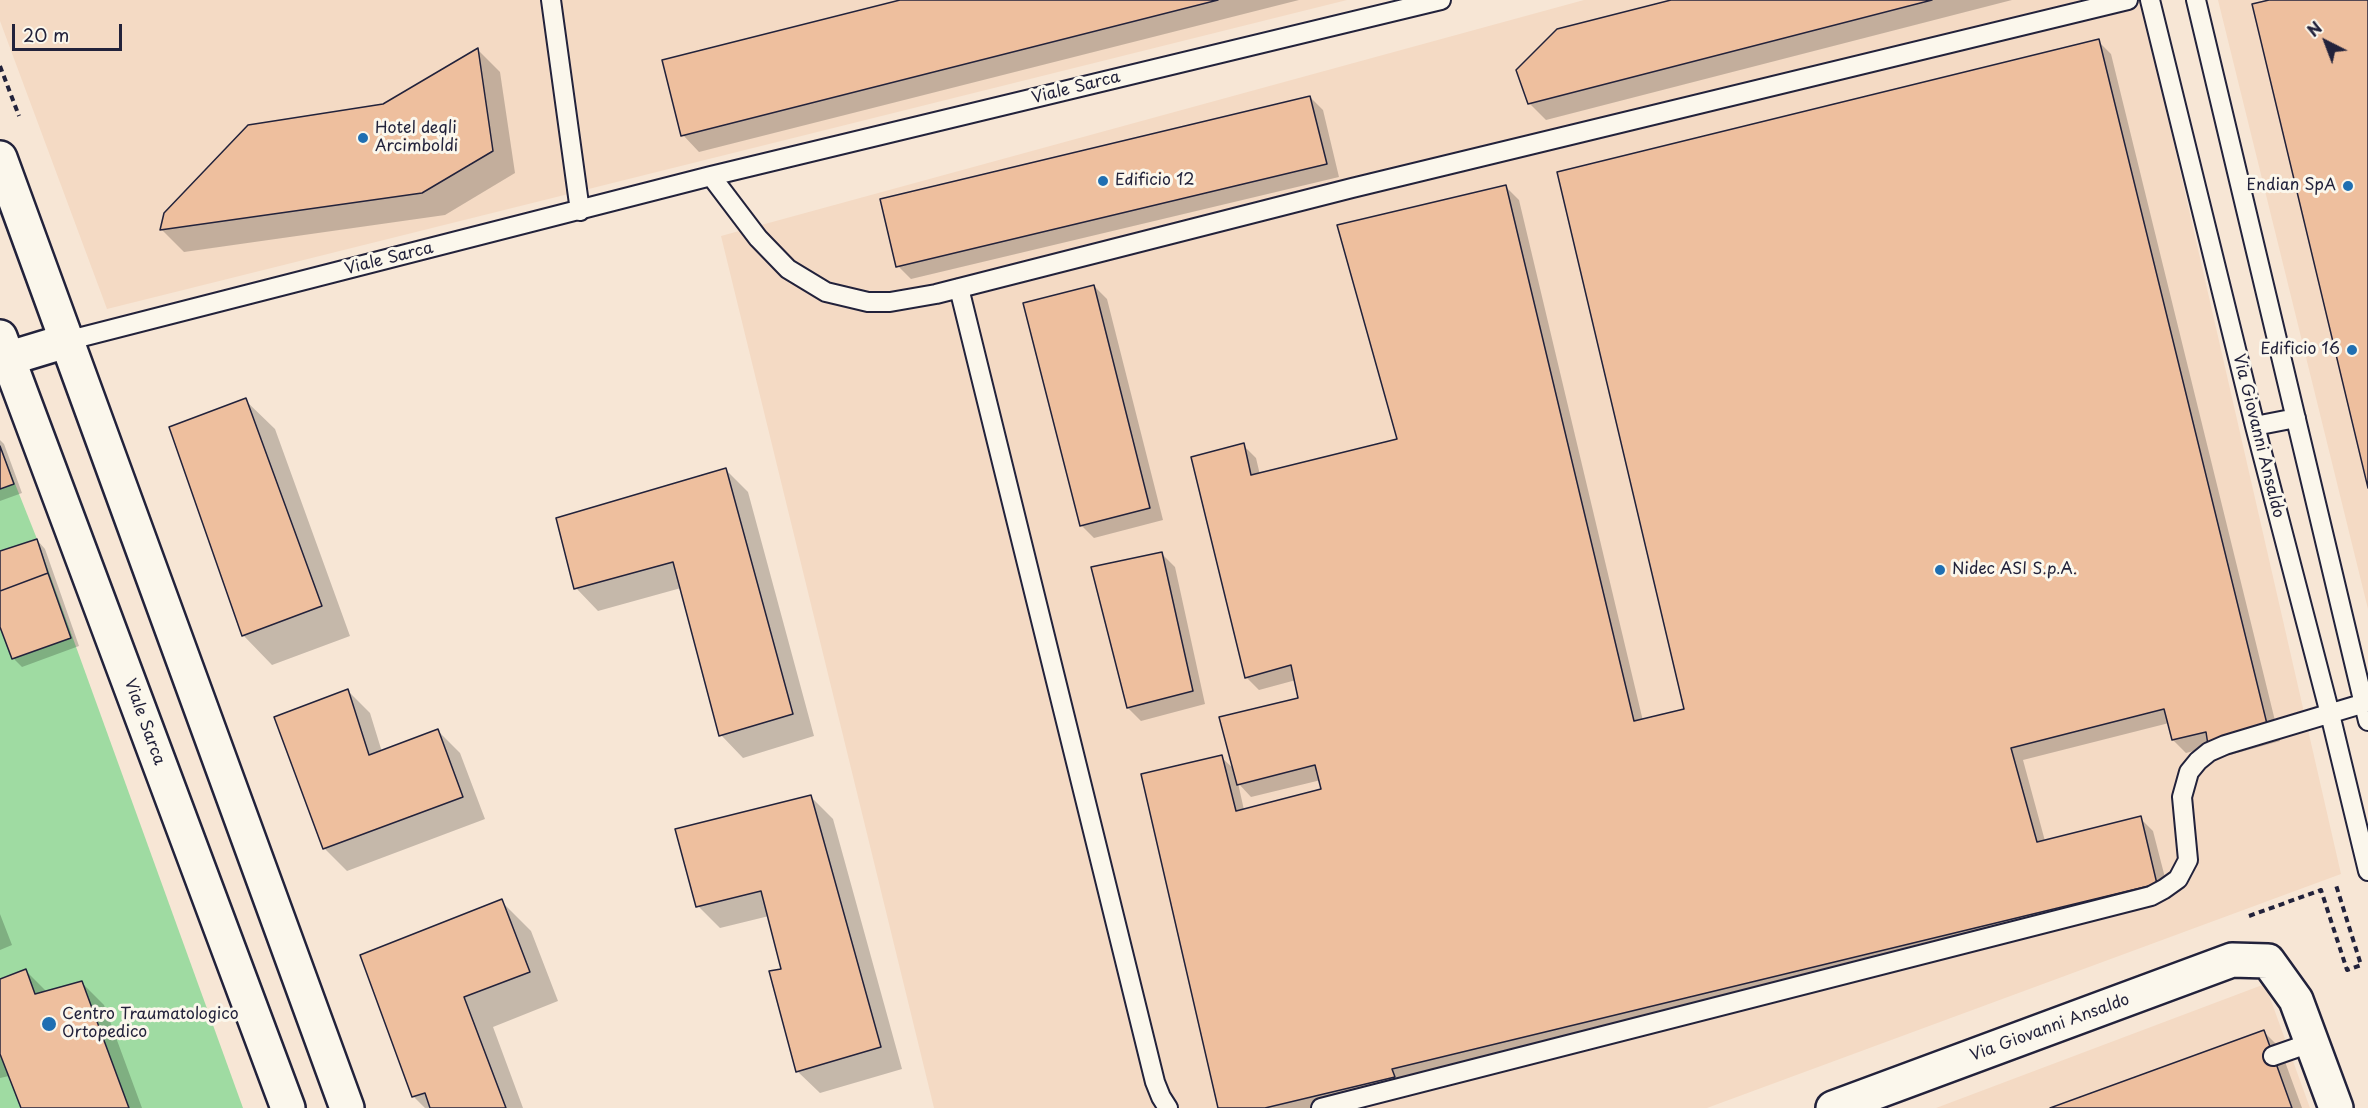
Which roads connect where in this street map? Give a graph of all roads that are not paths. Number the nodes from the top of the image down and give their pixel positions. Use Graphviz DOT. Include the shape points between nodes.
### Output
graph roads {
  1 [pos="551,0"];
  2 [pos="1441,0"];
  3 [pos="2128,0"];
  4 [pos="2150,0"];
  5 [pos="2196,0"];
  6 [pos="0,158"];
  7 [pos="711,176"];
  8 [pos="580,211"];
  9 [pos="959,288"];
  10 [pos="66,341"];
  11 [pos="3,352"];
  12 [pos="2296,418"];
  13 [pos="2255,426"];
  14 [pos="2366,703"];
  15 [pos="2330,714"];
  16 [pos="2368,721"];
  17 [pos="2368,871"];
  18 [pos="2313,1042"];
  19 [pos="2273,1056"];
  20 [pos="288,1108"];
  21 [pos="347,1108"];
  22 [pos="1168,1108"];
  23 [pos="1321,1108"];
  24 [pos="1833,1108"];
  25 [pos="2336,1108"];
  1 -- 8 [label="lane"];
  2 -- 7 [label="lane, Viale Sarca"];
  3 -- 9 [label="lane" via="1352,188"];
  4 -- 13 [label="lane, Via Giovanni Ansaldo"];
  5 -- 12 [label="lane"];
  6 -- 10 [label="street"];
  7 -- 8 [label="lane, Viale Sarca"];
  7 -- 9 [label="lane" via="772,255 826,292 868,302 890,302"];
  8 -- 10 [label="lane, Viale Sarca"];
  9 -- 22 [label="lane" via="1155,1082"];
  10 -- 11 [label="street"];
  10 -- 21 [label="street"];
  11 -- 20 [label="street, Viale Sarca"];
  12 -- 13 [label="lane"];
  12 -- 14 [label="lane"];
  13 -- 15 [label="lane, Via Giovanni Ansaldo"];
  14 -- 15 [label="lane"];
  14 -- 16 [label="lane"];
  15 -- 17 [label="lane, Via Giovanni Ansaldo"];
  15 -- 23 [label="lane" via="2225,745 2198,761 2189,772 2182,797 2188,860 2178,879 2151,896"];
  18 -- 19 [label="lane"];
  18 -- 24 [label="street, Via Giovanni Ansaldo" via="2296,1000 2268,961 2232,960"];
  18 -- 25 [label="street"];
}
